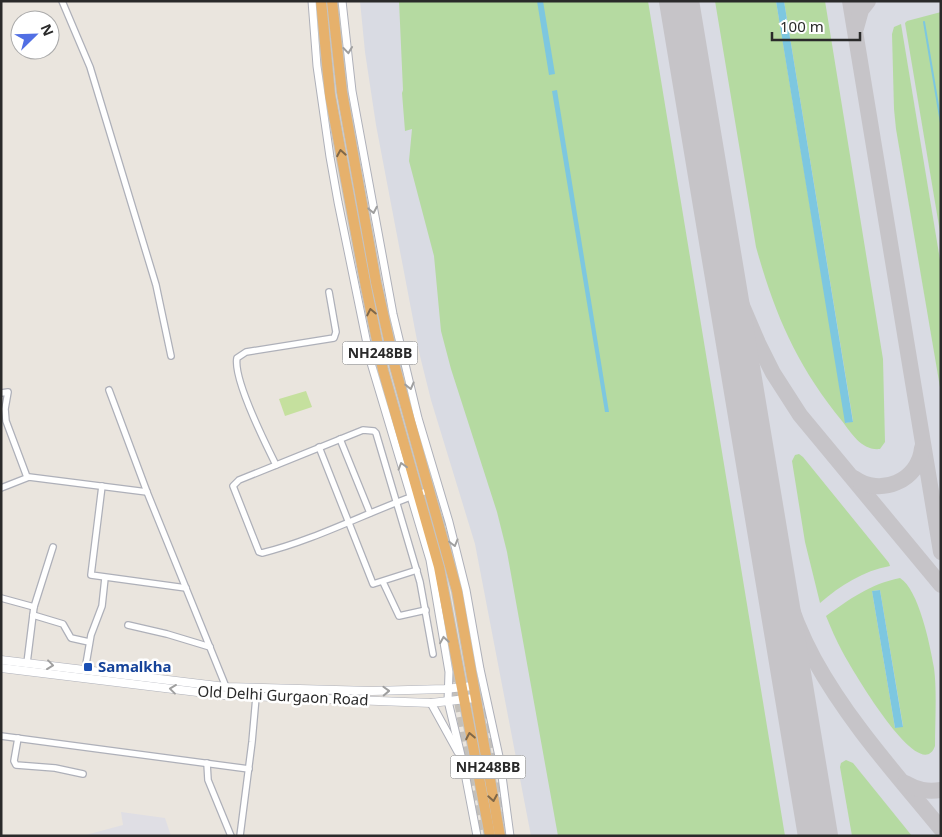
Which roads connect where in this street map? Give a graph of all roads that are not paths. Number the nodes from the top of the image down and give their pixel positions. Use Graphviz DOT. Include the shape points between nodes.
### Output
graph roads {
  1 [pos="62,1"];
  2 [pos="312,1"];
  3 [pos="320,1"];
  4 [pos="332,1"];
  5 [pos="342,1"];
  6 [pos="329,292"];
  7 [pos="171,356"];
  8 [pos="110,390"];
  9 [pos="1,393"];
  10 [pos="340,439"];
  11 [pos="319,447"];
  12 [pos="276,465"];
  13 [pos="28,478"];
  14 [pos="102,486"];
  15 [pos="1,488"];
  16 [pos="430,490"];
  17 [pos="147,492"];
  18 [pos="415,495"];
  19 [pos="397,502"];
  20 [pos="370,513"];
  21 [pos="349,522"];
  22 [pos="53,547"];
  23 [pos="417,570"];
  24 [pos="105,578"];
  25 [pos="383,582"];
  26 [pos="186,588"];
  27 [pos="1,598"];
  28 [pos="34,607"];
  29 [pos="426,610"];
  30 [pos="33,615"];
  31 [pos="128,625"];
  32 [pos="89,642"];
  33 [pos="210,647"];
  34 [pos="433,654"];
  35 [pos="1,660"];
  36 [pos="27,663"];
  37 [pos="1,668"];
  38 [pos="85,670"];
  39 [pos="224,686"];
  40 [pos="473,686"];
  41 [pos="461,687"];
  42 [pos="449,689"];
  43 [pos="222,695"];
  44 [pos="256,697"];
  45 [pos="475,698"];
  46 [pos="463,700"];
  47 [pos="448,701"];
  48 [pos="431,702"];
  49 [pos="1,736"];
  50 [pos="18,738"];
  51 [pos="207,763"];
  52 [pos="464,768"];
  53 [pos="248,769"];
  54 [pos="83,774"];
  55 [pos="231,836"];
  56 [pos="240,836"];
  57 [pos="477,836"];
  58 [pos="490,836"];
  59 [pos="500,836"];
  60 [pos="510,836"];
  1 -- 7 [label="street" via="93,76 156,285"];
  18 -- 2 [label="street, one-way" via="371,363 330,157"];
  18 -- 3 [label="highway, NH248BB, one-way" via="366,287 330,95"];
  4 -- 16 [label="highway, NH248BB" via="342,92 376,282 395,367"];
  5 -- 60 [label="street, one-way" via="354,100 393,314 466,590 500,761"];
  6 -- 12 [label="street" via="336,332 334,338 246,352 237,358 237,369 249,406"];
  8 -- 17 [label="street"];
  9 -- 13 [label="street" via="8,392 6,421"];
  10 -- 11 [label="street"];
  10 -- 19 [label="street" via="366,430 376,433"];
  10 -- 20 [label="street"];
  11 -- 12 [label="street"];
  11 -- 21 [label="street"];
  12 -- 21 [label="street" via="239,480 233,486 260,553"];
  13 -- 14 [label="street"];
  13 -- 15 [label="street"];
  14 -- 17 [label="street"];
  14 -- 24 [label="street" via="91,575"];
  16 -- 18 [label="street"];
  16 -- 40 [label="highway, NH248BB" via="457,591"];
  17 -- 26 [label="street"];
  18 -- 19 [label="street"];
  18 -- 41 [label="highway, NH248BB" via="439,567"];
  42 -- 18 [label="street, one-way" via="430,560"];
  19 -- 20 [label="street"];
  19 -- 23 [label="street"];
  20 -- 21 [label="street"];
  21 -- 25 [label="street" via="373,584"];
  22 -- 28 [label="street"];
  23 -- 25 [label="street"];
  23 -- 29 [label="street"];
  24 -- 26 [label="street"];
  24 -- 32 [label="street" via="102,606"];
  25 -- 29 [label="street" via="398,616"];
  26 -- 33 [label="street"];
  27 -- 28 [label="street"];
  28 -- 30 [label="street"];
  29 -- 34 [label="street"];
  30 -- 32 [label="street" via="63,624 70,638"];
  30 -- 36 [label="street"];
  31 -- 33 [label="street"];
  32 -- 38 [label="street"];
  33 -- 39 [label="street"];
  35 -- 36 [label="main road, Old Delhi Gurgaon Road"];
  36 -- 38 [label="main road, Old Delhi Gurgaon Road, one-way"];
  43 -- 37 [label="main road, Old Delhi Gurgaon Road, one-way"];
  38 -- 39 [label="main road, Old Delhi Gurgaon Road"];
  39 -- 42 [label="main road, Old Delhi Gurgaon Road, one-way" via="372,691"];
  39 -- 43 [label="main road"];
  40 -- 41 [label="main road, Old Delhi Gurgaon Road"];
  40 -- 45 [label="highway, NH248BB"];
  41 -- 42 [label="main road, Old Delhi Gurgaon Road"];
  41 -- 46 [label="highway, NH248BB"];
  42 -- 47 [label="street"];
  43 -- 44 [label="main road, Old Delhi Gurgaon Road"];
  44 -- 48 [label="main road, Old Delhi Gurgaon Road"];
  44 -- 53 [label="street"];
  45 -- 46 [label="main road, Old Delhi Gurgaon Road"];
  45 -- 59 [label="highway, NH248BB, one-way"];
  46 -- 47 [label="main road, Old Delhi Gurgaon Road"];
  58 -- 46 [label="highway, NH248BB, one-way"];
  47 -- 48 [label="main road, Old Delhi Gurgaon Road"];
  47 -- 52 [label="street"];
  48 -- 52 [label="street"];
  49 -- 50 [label="street"];
  50 -- 51 [label="street"];
  50 -- 54 [label="street" via="16,765"];
  51 -- 53 [label="street"];
  51 -- 55 [label="street" via="208,780"];
  52 -- 57 [label="street"];
  53 -- 56 [label="street"];
}
